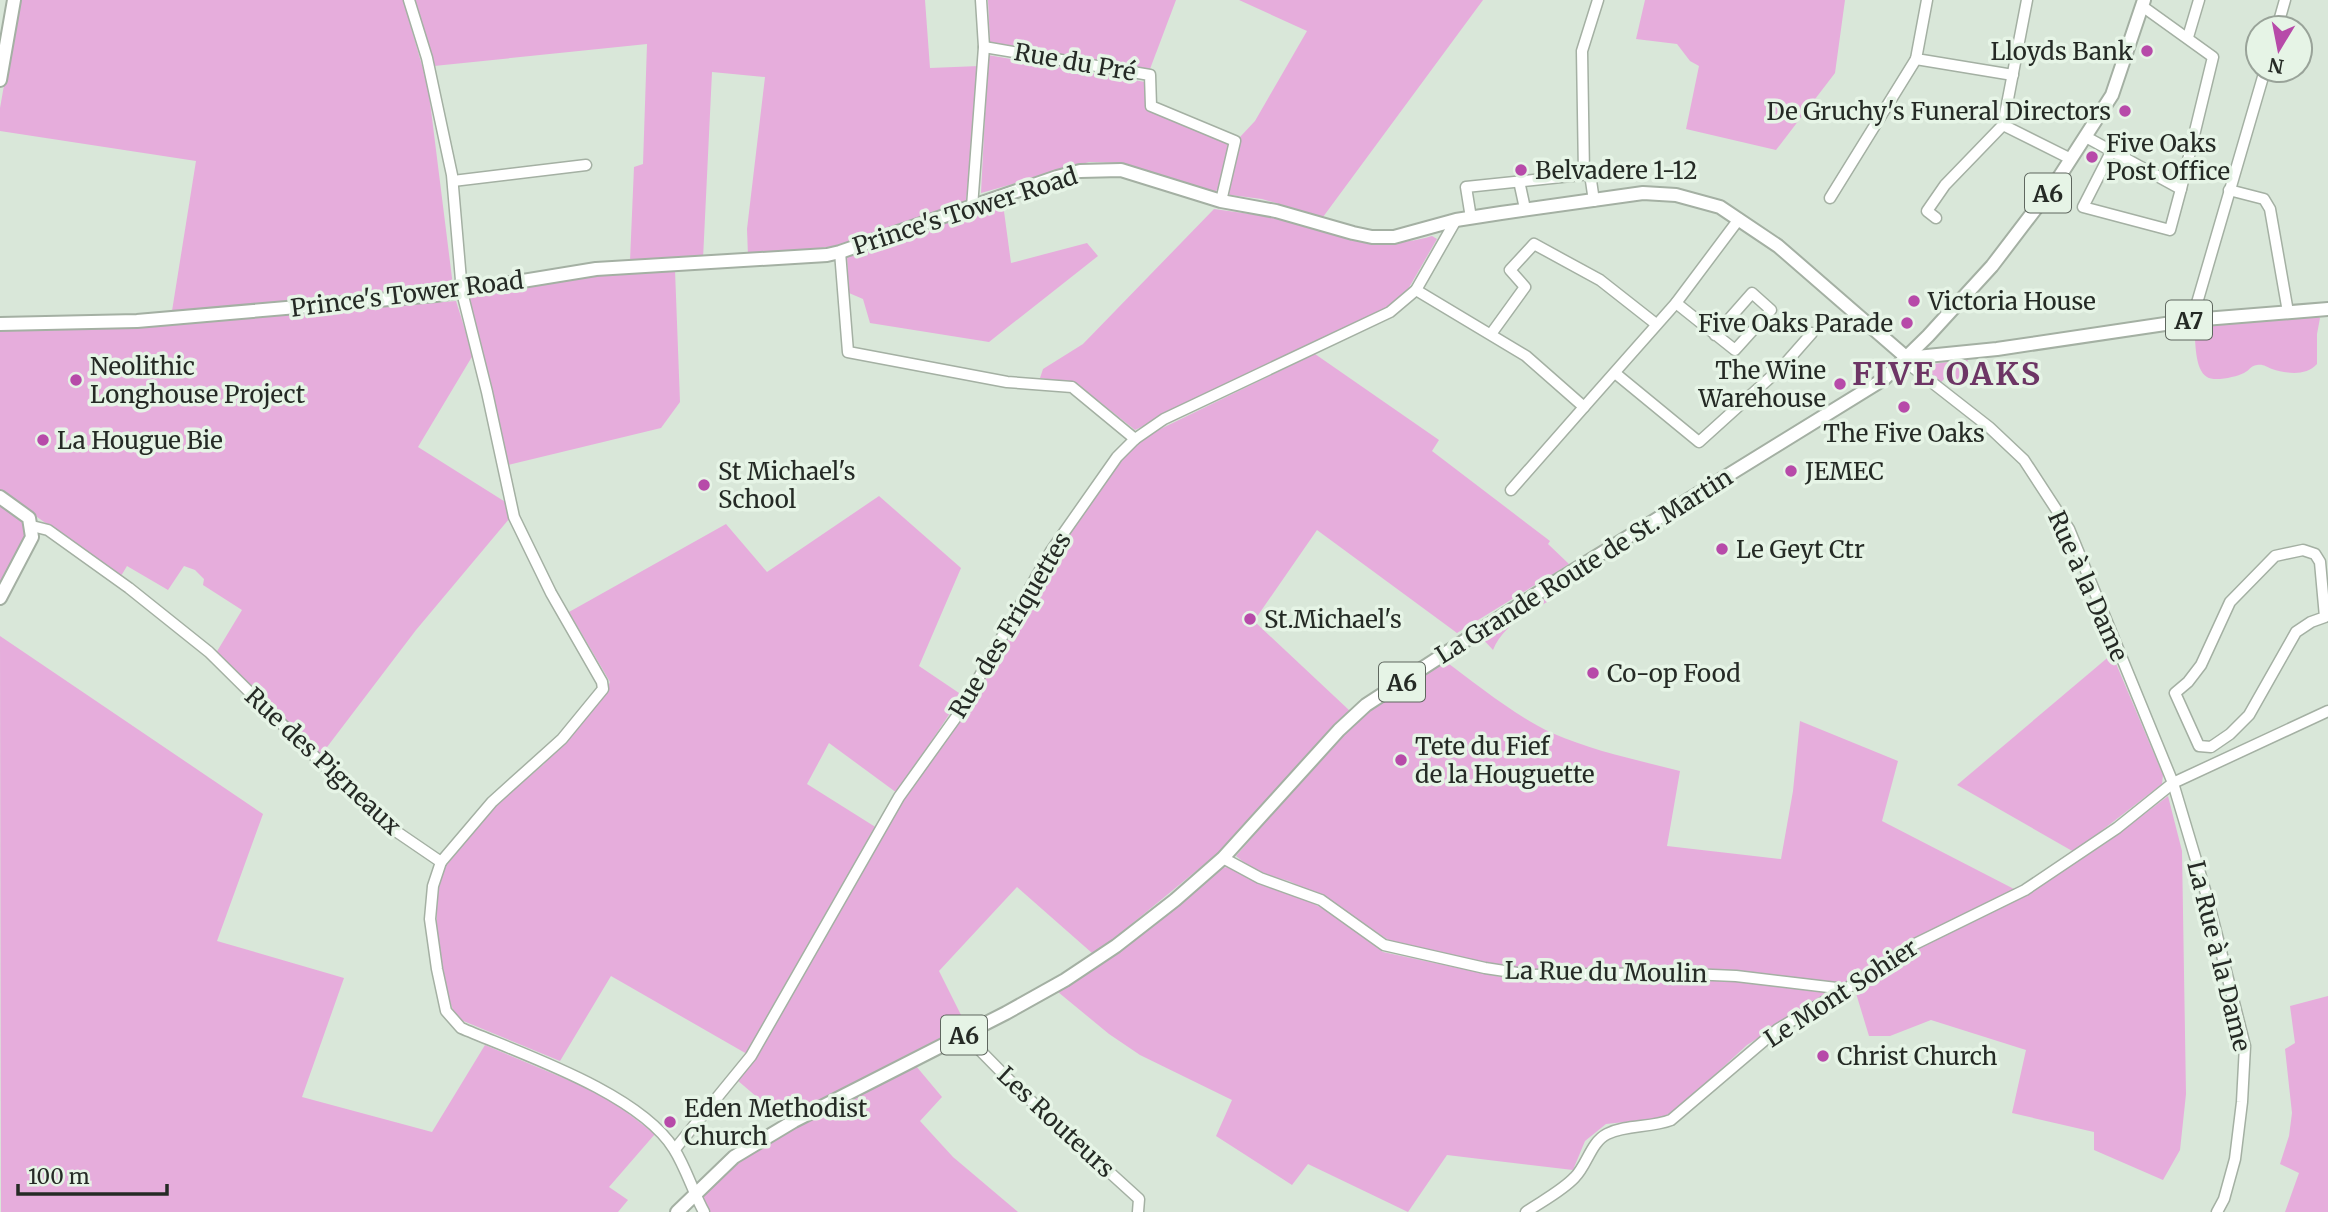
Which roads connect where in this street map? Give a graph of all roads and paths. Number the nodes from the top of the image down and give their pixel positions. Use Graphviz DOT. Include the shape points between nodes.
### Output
graph roads {
  1 [pos="14,0"];
  2 [pos="410,0"];
  3 [pos="981,0"];
  4 [pos="1598,0"];
  5 [pos="1927,0"];
  6 [pos="2027,0"];
  7 [pos="2199,0"];
  8 [pos="2143,3"];
  9 [pos="2188,37"];
  10 [pos="984,47"];
  11 [pos="1916,59"];
  12 [pos="2013,75"];
  13 [pos="0,80"];
  14 [pos="2260,84"];
  15 [pos="2003,125"];
  16 [pos="2086,137"];
  17 [pos="2111,152"];
  18 [pos="2071,159"];
  19 [pos="586,165"];
  20 [pos="1584,174"];
  21 [pos="453,181"];
  22 [pos="1519,181"];
  23 [pos="2180,189"];
  24 [pos="2229,190"];
  25 [pos="1830,198"];
  26 [pos="1221,201"];
  27 [pos="1594,201"];
  28 [pos="1524,204"];
  29 [pos="972,207"];
  30 [pos="1472,218"];
  31 [pos="1937,218"];
  32 [pos="1740,219"];
  33 [pos="1456,220"];
  34 [pos="840,252"];
  35 [pos="1416,290"];
  36 [pos="462,292"];
  37 [pos="1676,303"];
  38 [pos="2328,309"];
  39 [pos="2288,312"];
  40 [pos="2192,320"];
  41 [pos="0,324"];
  42 [pos="1656,324"];
  43 [pos="1812,333"];
  44 [pos="1491,334"];
  45 [pos="1715,335"];
  46 [pos="1928,336"];
  47 [pos="1942,356"];
  48 [pos="1907,358"];
  49 [pos="1615,373"];
  50 [pos="1584,407"];
  51 [pos="1135,439"];
  52 [pos="1511,490"];
  53 [pos="0,497"];
  54 [pos="32,526"];
  55 [pos="2324,561"];
  56 [pos="0,598"];
  57 [pos="2328,711"];
  58 [pos="2173,783"];
  59 [pos="1223,858"];
  60 [pos="441,862"];
  61 [pos="1846,989"];
  62 [pos="965,1035"];
  63 [pos="675,1149"];
  64 [pos="694,1194"];
  65 [pos="677,1212"];
  66 [pos="704,1212"];
  67 [pos="1138,1212"];
  68 [pos="1526,1212"];
  69 [pos="2217,1212"];
  1 -- 13 [label="main road"];
  2 -- 21 [label="street"];
  3 -- 10 [label="street"];
  4 -- 20 [label="street" via="1582,51"];
  5 -- 11 [label="street"];
  6 -- 12 [label="street"];
  7 -- 9 [label="street"];
  8 -- 9 [label="street"];
  8 -- 16 [label="main road, A6" via="2112,95"];
  9 -- 23 [label="street" via="2213,57"];
  10 -- 26 [label="street, Rue du Pré" via="1150,75 1151,106 1235,141"];
  10 -- 29 [label="street"];
  11 -- 12 [label="street"];
  11 -- 25 [label="street"];
  12 -- 15 [label="street"];
  14 -- 24 [label="street"];
  15 -- 18 [label="street"];
  15 -- 31 [label="street" via="1945,185 1927,211"];
  16 -- 17 [label="street"];
  16 -- 18 [label="main road, A6"];
  17 -- 23 [label="street"];
  17 -- 23 [label="street" via="2082,207 2170,230"];
  18 -- 46 [label="main road, A6" via="2007,248"];
  19 -- 21 [label="street"];
  20 -- 22 [label="street"];
  20 -- 27 [label="street" via="1590,174"];
  21 -- 36 [label="street"];
  22 -- 28 [label="street"];
  22 -- 30 [label="street" via="1466,187"];
  24 -- 39 [label="street" via="2264,199 2270,209"];
  24 -- 40 [label="street"];
  26 -- 29 [label="main road, Prince's Tower Road" via="1150,177 1102,169 1057,177"];
  26 -- 33 [label="main road, Prince's Tower Road" via="1372,237 1394,237"];
  27 -- 30 [label="main road, Prince's Tower Road"];
  27 -- 32 [label="main road, Prince's Tower Road" via="1643,193 1676,195 1720,207"];
  29 -- 34 [label="main road, Prince's Tower Road"];
  30 -- 33 [label="main road, Prince's Tower Road"];
  32 -- 37 [label="street"];
  32 -- 48 [label="main road, Prince's Tower Road" via="1778,246"];
  33 -- 35 [label="street, Rue des Friquettes"];
  34 -- 36 [label="main road, Prince's Tower Road" via="596,269"];
  34 -- 51 [label="street" via="848,352 1007,382 1072,387"];
  35 -- 44 [label="street"];
  35 -- 51 [label="street, Rue des Friquettes" via="1390,312 1164,419"];
  36 -- 41 [label="main road, Prince's Tower Road" via="137,321"];
  36 -- 60 [label="street" via="514,517 603,689 562,739 492,802"];
  37 -- 42 [label="street"];
  37 -- 45 [label="street"];
  38 -- 39 [label="main road, A7"];
  39 -- 40 [label="main road, A7"];
  40 -- 47 [label="main road, A7"];
  42 -- 44 [label="street" via="1600,280 1534,244 1510,270 1525,287"];
  42 -- 49 [label="street"];
  43 -- 49 [label="street" via="1783,366 1699,442"];
  44 -- 50 [label="street" via="1526,356"];
  45 -- 45 [label="street" via="1752,293 1771,310 1735,350"];
  46 -- 47 [label="main road" via="1930,352"];
  46 -- 48 [label="main road, A6"];
  47 -- 48 [label="main road, A7"];
  48 -- 58 [label="street, Rue à la Dame" via="2025,460 2069,529"];
  48 -- 59 [label="main road, La Grande Route de St. Martin / A6" via="1884,379 1366,705"];
  49 -- 50 [label="street"];
  50 -- 52 [label="street"];
  51 -- 63 [label="street, Rue des Friquettes" via="1117,457 1051,551 957,716 899,797 751,1056"];
  53 -- 54 [label="main road" via="29,518"];
  54 -- 56 [label="main road" via="32,537"];
  54 -- 60 [label="street, Rue des Pigneaux" via="48,530 209,652 378,820"];
  55 -- 55 [label="street" via="2325,617 2296,632 2249,715 2211,747 2199,746 2175,693 2201,665 2230,601 2275,556 2303,550"];
  57 -- 58 [label="street, Le Mont Sohier"];
  58 -- 61 [label="street, Le Mont Sohier" via="2117,828 2025,890 1915,944"];
  58 -- 69 [label="street, La Rue à la Dame" via="2245,1046 2235,1159"];
  59 -- 61 [label="street, La Rue du Moulin" via="1260,878 1321,900 1384,945 1485,968 1531,975 1736,976"];
  59 -- 62 [label="main road, A6" via="1116,946"];
  60 -- 63 [label="street" via="430,919 446,1011 461,1028 610,1093"];
  61 -- 68 [label="street, Le Mont Sohier" via="1778,1029 1671,1120 1604,1135 1576,1177"];
  62 -- 64 [label="main road, A6" via="794,1121 734,1157"];
  62 -- 67 [label="street, Les Routeurs" via="1139,1199"];
  63 -- 64 [label="street"];
  64 -- 65 [label="main road, A6"];
  64 -- 66 [label="street"];
}
